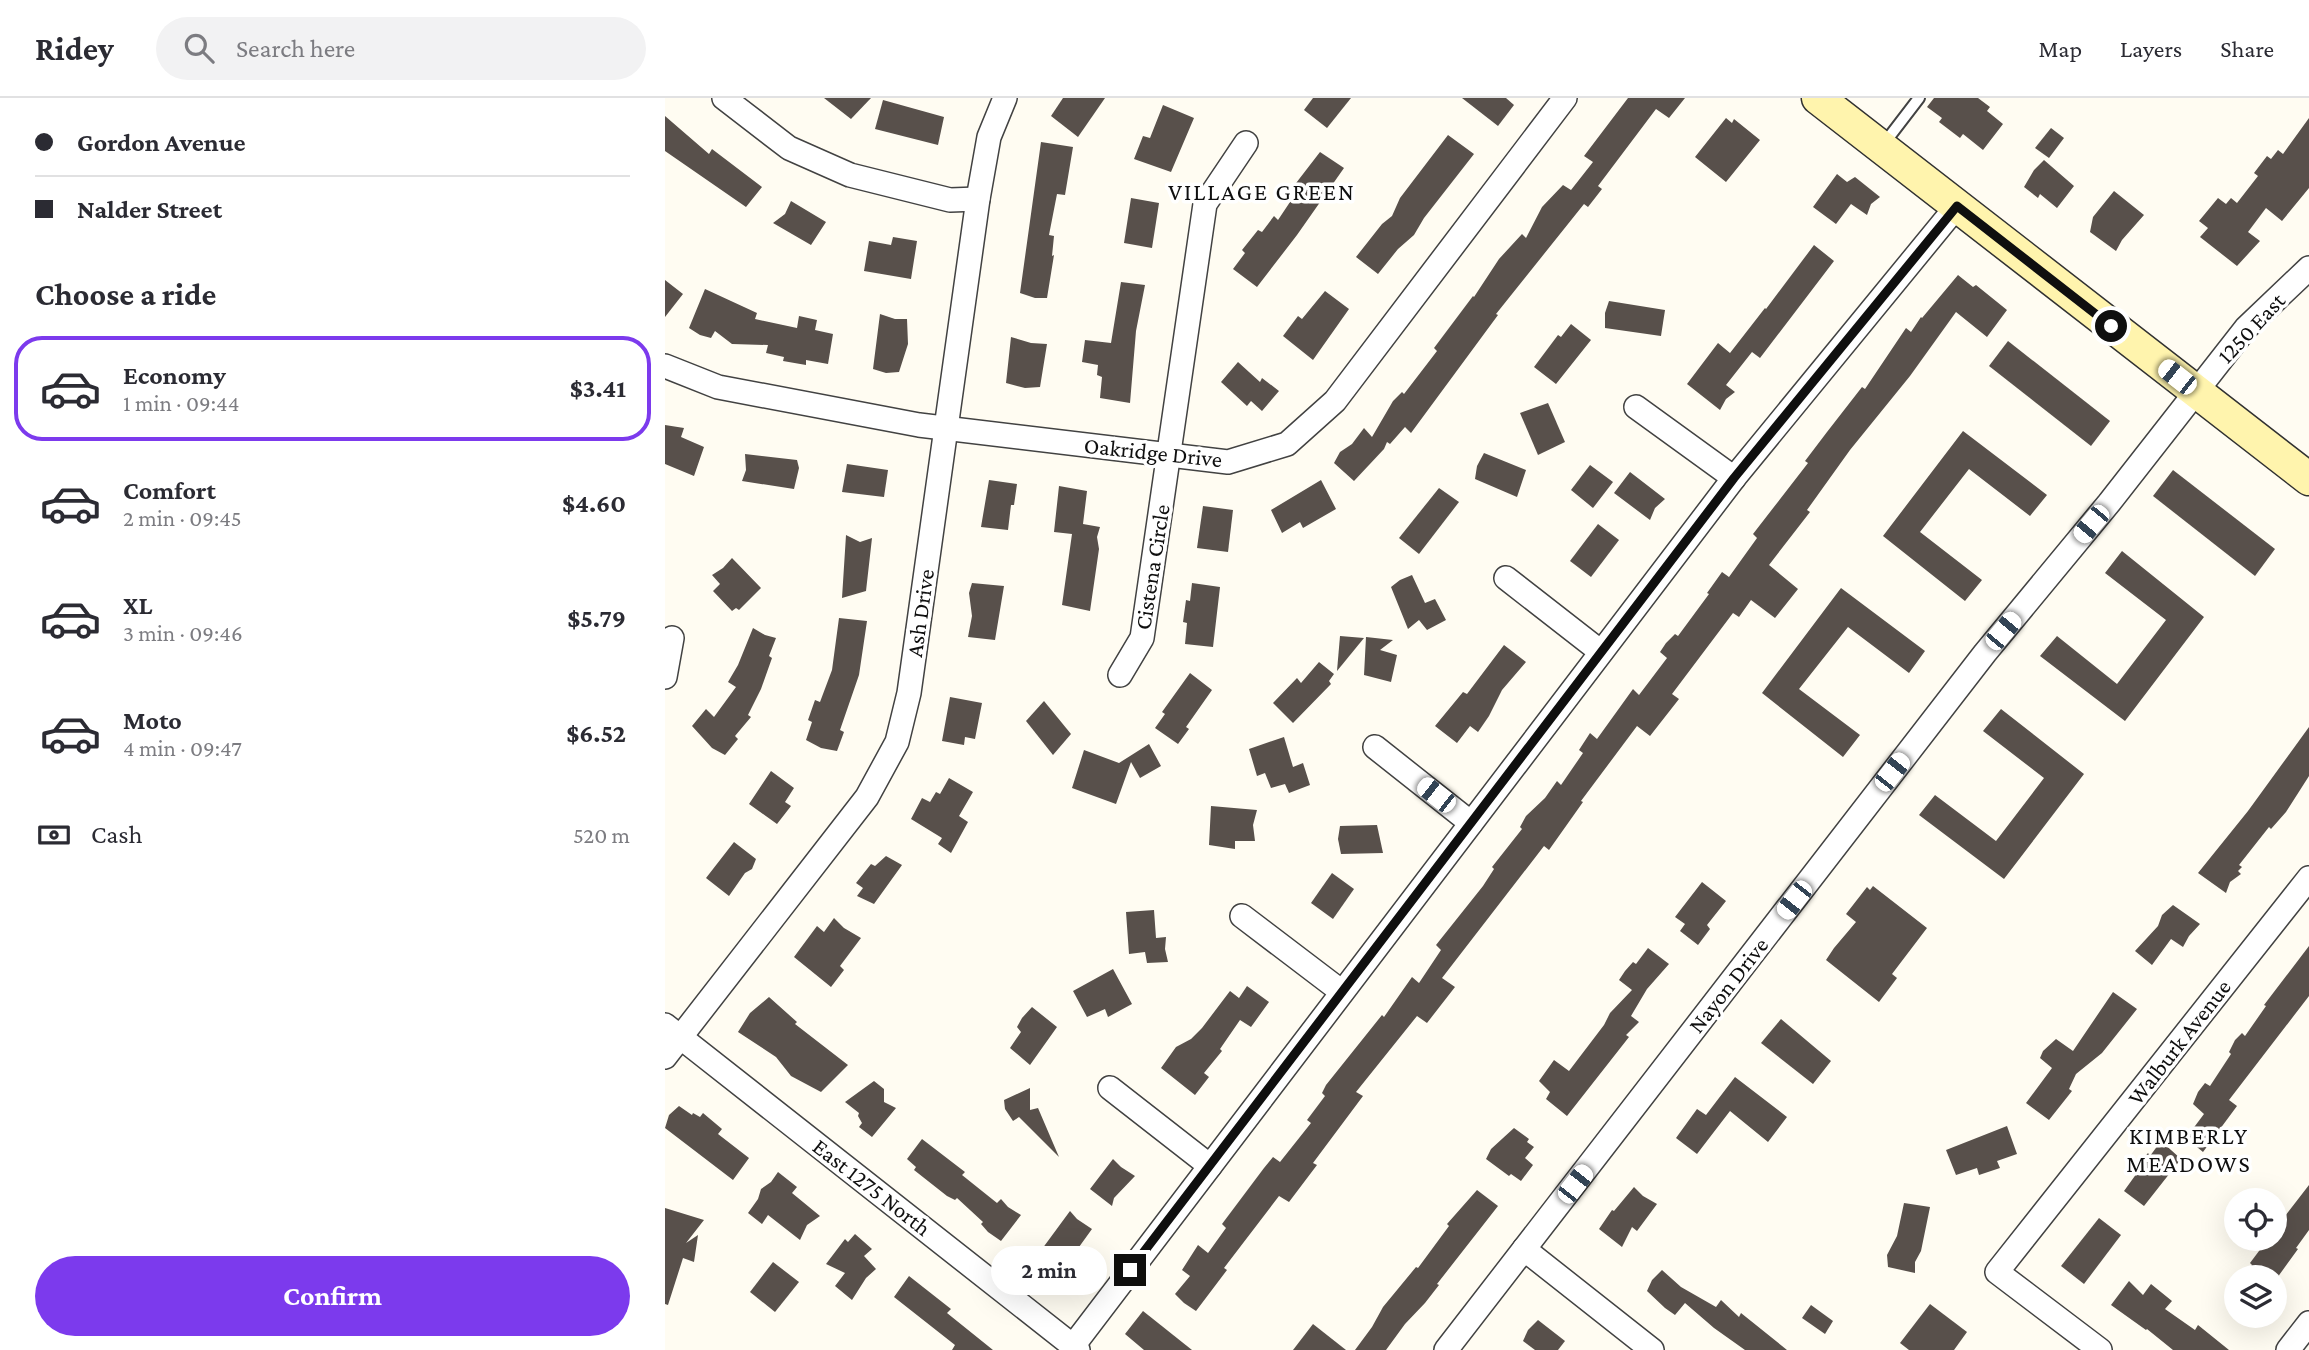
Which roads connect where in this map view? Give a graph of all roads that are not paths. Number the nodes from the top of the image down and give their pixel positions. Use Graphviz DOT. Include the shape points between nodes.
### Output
graph roads {
  1 [pos="724,98"];
  2 [pos="1005,98"];
  3 [pos="1565,98"];
  4 [pos="1818,98"];
  5 [pos="1919,98"];
  6 [pos="1246,143"];
  7 [pos="1881,148"];
  8 [pos="978,199"];
  9 [pos="1957,206"];
  10 [pos="2309,268"];
  11 [pos="665,366"];
  12 [pos="2196,392"];
  13 [pos="1636,407"];
  14 [pos="946,427"];
  15 [pos="1169,454"];
  16 [pos="1734,478"];
  17 [pos="2309,479"];
  18 [pos="1506,578"];
  19 [pos="672,638"];
  20 [pos="1601,652"];
  21 [pos="666,675"];
  22 [pos="1120,675"];
  23 [pos="1375,747"];
  24 [pos="1471,823"];
  25 [pos="2309,878"];
  26 [pos="1241,916"];
  27 [pos="1342,992"];
  28 [pos="672,1031"];
  29 [pos="665,1057"];
  30 [pos="1110,1088"];
  31 [pos="1210,1166"];
  32 [pos="1524,1249"];
  33 [pos="2309,1323"];
  34 [pos="1076,1348"];
  35 [pos="1446,1350"];
  36 [pos="1652,1350"];
  37 [pos="2100,1350"];
  38 [pos="2288,1350"];
  1 -- 8 [label="street" via="789,148 850,175 950,200"];
  2 -- 8 [label="street, Ash Drive" via="989,137"];
  3 -- 15 [label="street, Oakridge Drive" via="1335,401 1287,444 1228,462"];
  4 -- 7 [label="main road"];
  5 -- 7 [label="lane"];
  6 -- 15 [label="street, Cistena Circle" via="1205,204"];
  7 -- 9 [label="main road"];
  8 -- 14 [label="street, Ash Drive"];
  9 -- 12 [label="main road"];
  9 -- 16 [label="street"];
  10 -- 12 [label="street, 1250 East" via="2246,328"];
  11 -- 14 [label="street, Oakridge Drive" via="718,387"];
  12 -- 17 [label="main road"];
  12 -- 32 [label="street, Nayon Drive" via="1985,653"];
  13 -- 16 [label="street"];
  14 -- 15 [label="street, Oakridge Drive"];
  14 -- 28 [label="street, Ash Drive" via="909,693 897,742 867,797"];
  15 -- 22 [label="street, Cistena Circle" via="1142,638"];
  16 -- 20 [label="street"];
  18 -- 20 [label="street"];
  19 -- 21 [label="street"];
  20 -- 24 [label="street"];
  23 -- 24 [label="street"];
  24 -- 27 [label="street"];
  25 -- 37 [label="street, Walburk Avenue" via="1997,1272"];
  26 -- 27 [label="street"];
  27 -- 31 [label="street"];
  28 -- 29 [label="street, Ash Drive"];
  28 -- 34 [label="street, East 1275 North"];
  30 -- 31 [label="street"];
  31 -- 34 [label="street"];
  32 -- 35 [label="street, Nayon Drive"];
  32 -- 36 [label="street"];
  33 -- 38 [label="street"];
}
